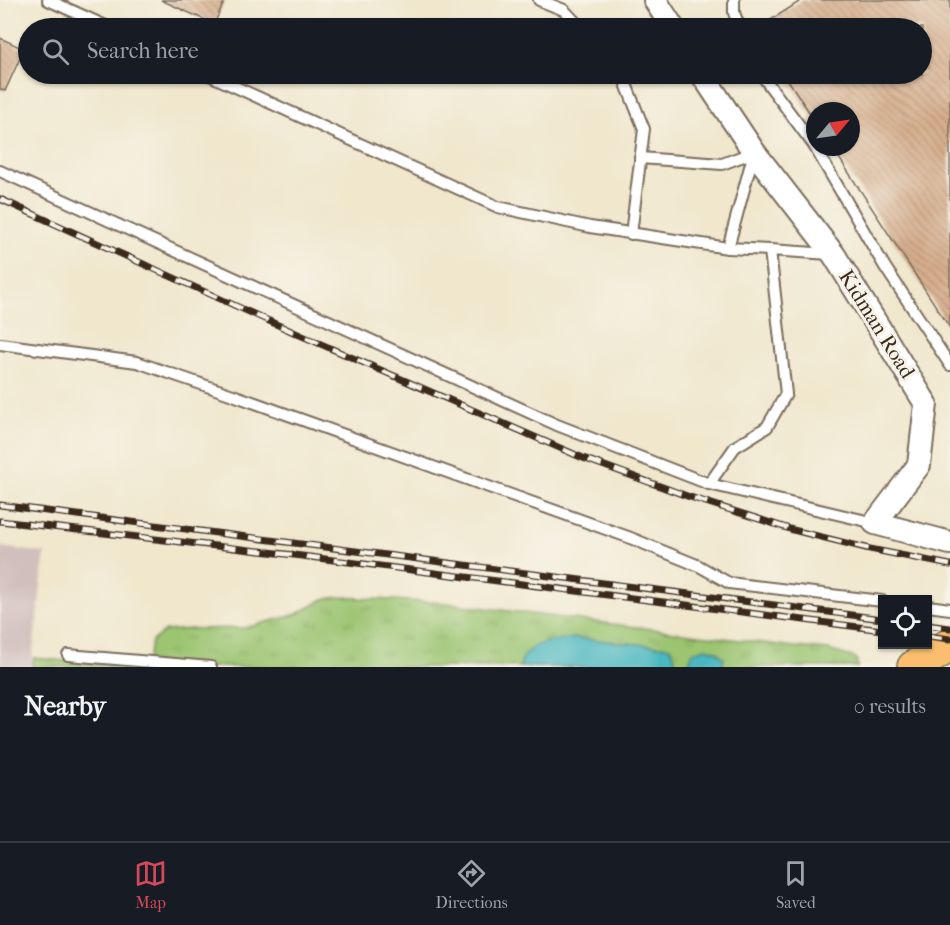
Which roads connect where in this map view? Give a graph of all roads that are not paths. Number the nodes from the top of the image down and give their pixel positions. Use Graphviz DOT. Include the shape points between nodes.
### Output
graph roads {
  1 [pos="48,0"];
  2 [pos="539,0"];
  3 [pos="655,0"];
  4 [pos="734,0"];
  5 [pos="88,18"];
  6 [pos="572,18"];
  7 [pos="667,18"];
  8 [pos="736,18"];
  9 [pos="229,84"];
  10 [pos="626,84"];
  11 [pos="709,84"];
  12 [pos="768,84"];
  13 [pos="753,152"];
  14 [pos="640,158"];
  15 [pos="0,171"];
  16 [pos="631,234"];
  17 [pos="728,248"];
  18 [pos="770,250"];
  19 [pos="834,255"];
  20 [pos="0,344"];
  21 [pos="950,365"];
  22 [pos="709,484"];
  23 [pos="875,523"];
  24 [pos="950,543"];
  25 [pos="878,601"];
  26 [pos="932,607"];
  27 [pos="950,609"];
  28 [pos="950,645"];
  29 [pos="68,655"];
  30 [pos="211,667"];
  31 [pos="914,667"];
  1 -- 5 [label="lane"];
  2 -- 6 [label="lane" via="564,10"];
  3 -- 7 [label="street"];
  4 -- 8 [label="lane"];
  9 -- 16 [label="lane" via="498,207"];
  10 -- 14 [label="lane" via="644,129"];
  11 -- 13 [label="street, Kidman Road"];
  12 -- 21 [label="lane" via="813,144 885,267"];
  13 -- 14 [label="lane" via="722,164"];
  13 -- 17 [label="lane"];
  13 -- 19 [label="street, Kidman Road"];
  14 -- 16 [label="lane"];
  15 -- 22 [label="lane" via="557,425"];
  16 -- 17 [label="lane"];
  17 -- 18 [label="lane"];
  18 -- 19 [label="lane"];
  18 -- 22 [label="lane" via="786,394 767,427 735,447"];
  19 -- 23 [label="street, Kidman Road" via="926,404 919,465"];
  20 -- 25 [label="lane" via="137,362 628,537 699,566 729,583"];
  22 -- 23 [label="lane"];
  23 -- 24 [label="street"];
  26 -- 27 [label="lane"];
  28 -- 31 [label="highway"];
  29 -- 30 [label="lane"];
}
